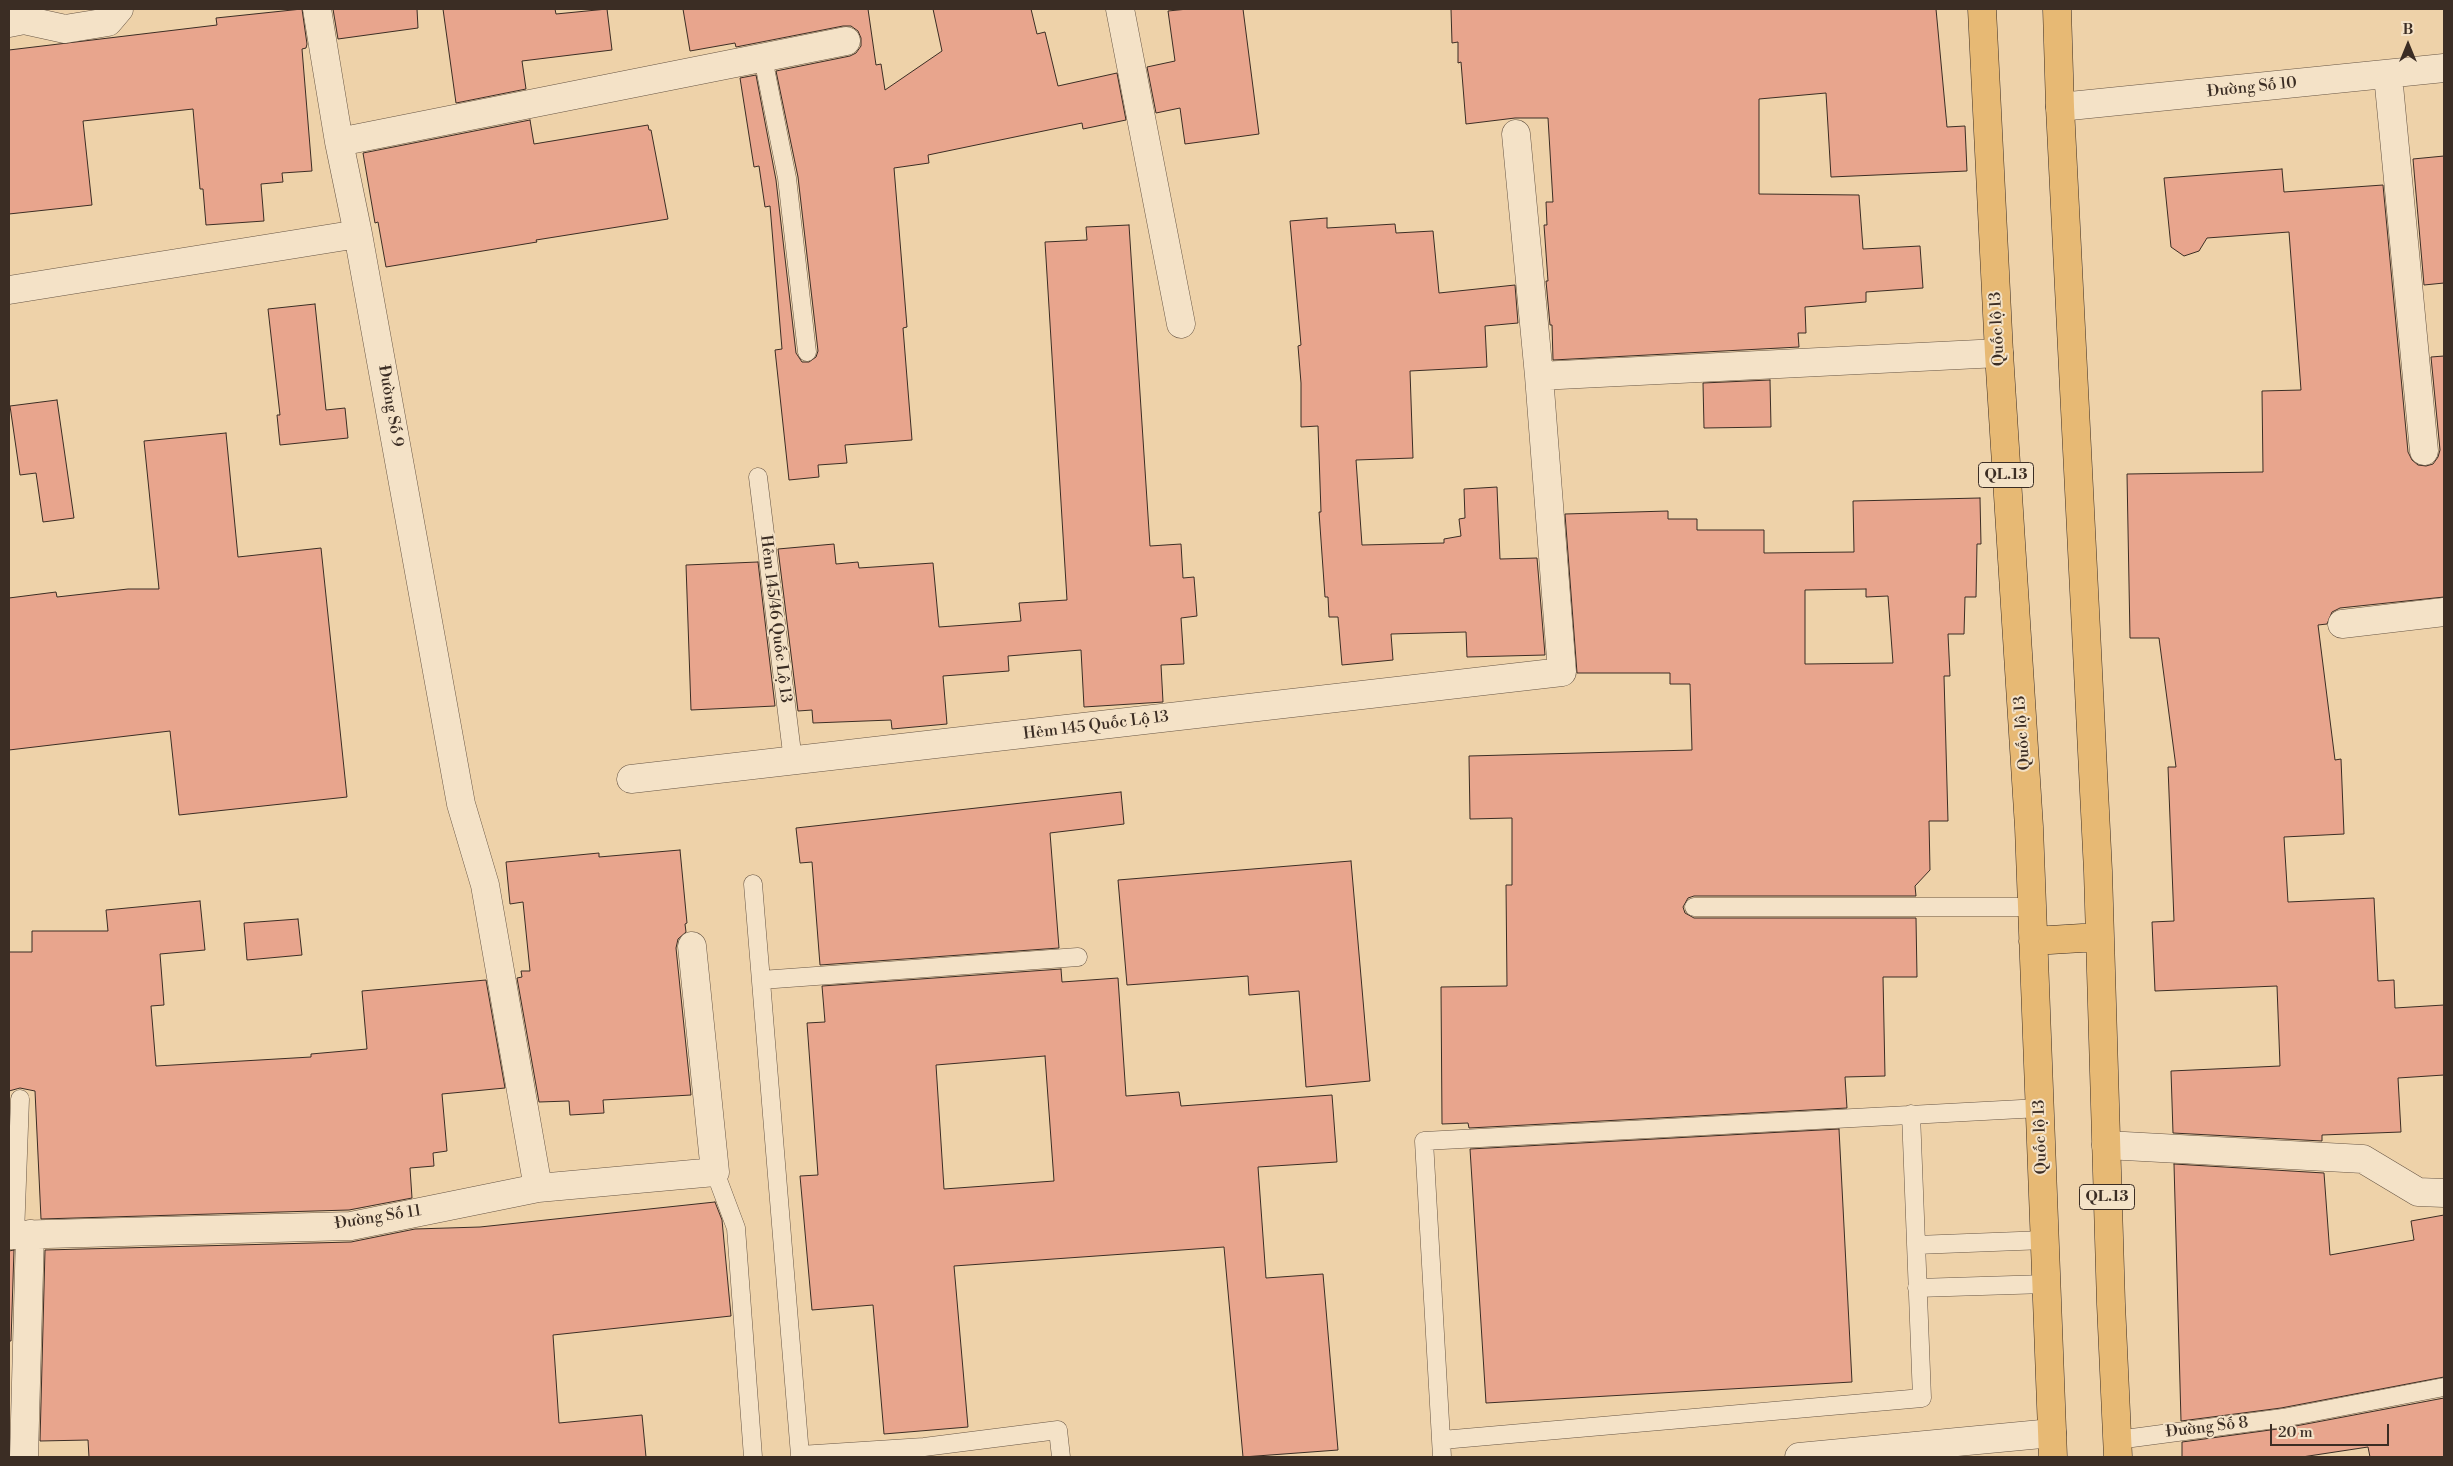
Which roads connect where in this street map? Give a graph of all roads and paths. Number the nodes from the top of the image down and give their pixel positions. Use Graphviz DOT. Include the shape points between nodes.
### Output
graph roads {
  1 [pos="119,9"];
  2 [pos="317,9"];
  3 [pos="1120,9"];
  4 [pos="1982,9"];
  5 [pos="2057,9"];
  6 [pos="9,23"];
  7 [pos="846,42"];
  8 [pos="763,58"];
  9 [pos="2444,68"];
  10 [pos="2388,75"];
  11 [pos="2060,107"];
  12 [pos="1516,134"];
  13 [pos="340,142"];
  14 [pos="358,234"];
  15 [pos="9,290"];
  16 [pos="1181,324"];
  17 [pos="807,352"];
  18 [pos="1998,353"];
  19 [pos="1539,376"];
  20 [pos="2424,451"];
  21 [pos="758,478"];
  22 [pos="2444,612"];
  23 [pos="2342,624"];
  24 [pos="793,761"];
  25 [pos="631,779"];
  26 [pos="753,884"];
  27 [pos="1694,907"];
  28 [pos="2032,907"];
  29 [pos="2100,936"];
  30 [pos="2033,941"];
  31 [pos="692,946"];
  32 [pos="1078,957"];
  33 [pos="761,980"];
  34 [pos="20,1099"];
  35 [pos="2040,1108"];
  36 [pos="1911,1114"];
  37 [pos="2106,1145"];
  38 [pos="714,1172"];
  39 [pos="538,1188"];
  40 [pos="2444,1193"];
  41 [pos="18,1235"];
  42 [pos="2045,1240"];
  43 [pos="1916,1245"];
  44 [pos="2046,1284"];
  45 [pos="1917,1288"];
  46 [pos="2444,1386"];
  47 [pos="2052,1445"];
  48 [pos="1442,1448"];
  49 [pos="2117,1448"];
  50 [pos="24,1457"];
  51 [pos="753,1457"];
  52 [pos="1061,1457"];
  53 [pos="1799,1457"];
  1 -- 6 [label="street" via="108,22 65,29 24,20"];
  2 -- 13 [label="street, Đường Số 9"];
  3 -- 16 [label="street"];
  4 -- 18 [label="highway, Quốc lộ 13 / QL.13"];
  5 -- 11 [label="highway, QL.13"];
  7 -- 8 [label="street"];
  8 -- 13 [label="street"];
  8 -- 17 [label="lane" via="787,178"];
  9 -- 10 [label="street, Đường Số 10"];
  10 -- 11 [label="street, Đường Số 10"];
  10 -- 20 [label="street"];
  11 -- 29 [label="highway, QL.13"];
  12 -- 19 [label="street"];
  13 -- 14 [label="street, Đường Số 9"];
  14 -- 15 [label="street"];
  14 -- 39 [label="street, Đường Số 9" via="461,804 485,885"];
  18 -- 19 [label="street"];
  18 -- 28 [label="highway, Quốc lộ 13 / QL.13"];
  19 -- 24 [label="street, Hẻm 145 Quốc Lộ 13" via="1562,672"];
  21 -- 24 [label="lane, Hẻm 145/46 Quốc Lộ 13"];
  22 -- 23 [label="street"];
  24 -- 25 [label="street, Hẻm 145 Quốc Lộ 13"];
  26 -- 33 [label="lane"];
  27 -- 28 [label="lane"];
  28 -- 30 [label="highway, Quốc lộ 13 / QL.13"];
  29 -- 30 [label="highway"];
  29 -- 37 [label="highway, QL.13"];
  30 -- 35 [label="highway, Quốc lộ 13 / QL.13"];
  31 -- 38 [label="street"];
  32 -- 33 [label="lane"];
  33 -- 52 [label="lane" via="800,1455 924,1447 1058,1430"];
  34 -- 41 [label="lane"];
  35 -- 36 [label="lane"];
  35 -- 42 [label="highway, Quốc lộ 13 / QL.13"];
  36 -- 43 [label="lane"];
  36 -- 48 [label="lane" via="1424,1141"];
  37 -- 40 [label="street" via="2363,1158 2418,1192"];
  37 -- 49 [label="highway, QL.13"];
  38 -- 39 [label="street, Đường Số 11"];
  38 -- 51 [label="lane" via="736,1228"];
  39 -- 41 [label="street, Đường Số 11" via="351,1226"];
  41 -- 50 [label="street"];
  42 -- 43 [label="lane"];
  42 -- 44 [label="highway, Quốc lộ 13 / QL.13"];
  43 -- 45 [label="lane"];
  44 -- 45 [label="lane"];
  44 -- 47 [label="highway, Quốc lộ 13 / QL.13"];
  45 -- 48 [label="lane" via="1922,1398"];
  46 -- 49 [label="lane, Đường Số 8"];
  47 -- 53 [label="street"];
}
